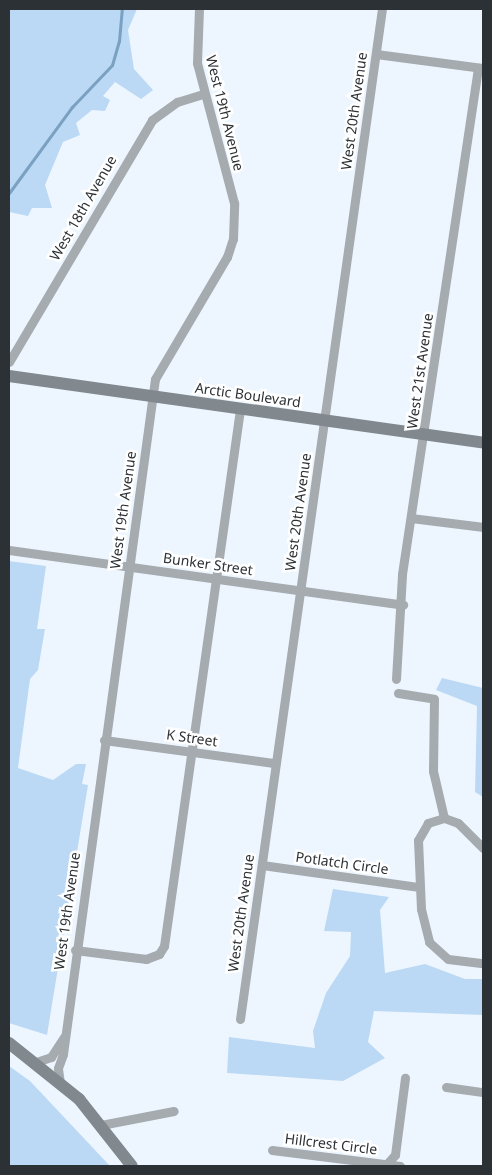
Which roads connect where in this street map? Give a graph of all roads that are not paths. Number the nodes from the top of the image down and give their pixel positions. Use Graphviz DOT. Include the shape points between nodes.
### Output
graph roads {
  1 [pos="199,9"];
  2 [pos="382,9"];
  3 [pos="376,54"];
  4 [pos="480,68"];
  5 [pos="204,94"];
  6 [pos="9,362"];
  7 [pos="9,376"];
  8 [pos="152,396"];
  9 [pos="240,409"];
  10 [pos="326,421"];
  11 [pos="426,435"];
  12 [pos="483,443"];
  13 [pos="411,518"];
  14 [pos="483,527"];
  15 [pos="9,550"];
  16 [pos="130,567"];
  17 [pos="217,579"];
  18 [pos="300,590"];
  19 [pos="403,605"];
  20 [pos="396,678"];
  21 [pos="398,693"];
  22 [pos="104,740"];
  23 [pos="191,752"];
  24 [pos="275,763"];
  25 [pos="444,818"];
  26 [pos="483,848"];
  27 [pos="262,865"];
  28 [pos="419,887"];
  29 [pos="75,950"];
  30 [pos="483,963"];
  31 [pos="240,1020"];
  32 [pos="64,1036"];
  33 [pos="9,1043"];
  34 [pos="36,1062"];
  35 [pos="405,1078"];
  36 [pos="60,1083"];
  37 [pos="446,1086"];
  38 [pos="483,1092"];
  39 [pos="174,1111"];
  40 [pos="101,1125"];
  41 [pos="272,1150"];
  42 [pos="386,1165"];
  43 [pos="132,1166"];
  44 [pos="400,1166"];
  1 -- 5 [label="street, West 19th Avenue" via="196,51"];
  2 -- 3 [label="street, West 20th Avenue"];
  3 -- 4 [label="street"];
  3 -- 10 [label="street, West 20th Avenue"];
  4 -- 11 [label="street, West 21st Avenue"];
  5 -- 6 [label="street, West 18th Avenue" via="177,102 152,120"];
  5 -- 8 [label="street, West 19th Avenue" via="234,203 233,239 227,257 155,379"];
  7 -- 8 [label="main road, Arctic Boulevard"];
  8 -- 9 [label="main road, Arctic Boulevard"];
  8 -- 16 [label="street, West 19th Avenue"];
  9 -- 10 [label="main road, Arctic Boulevard"];
  9 -- 17 [label="street"];
  10 -- 11 [label="main road, Arctic Boulevard"];
  10 -- 18 [label="street, West 20th Avenue"];
  11 -- 12 [label="main road, Arctic Boulevard"];
  11 -- 13 [label="street, West 21st Avenue"];
  13 -- 14 [label="street"];
  13 -- 19 [label="street, West 21st Avenue" via="402,574"];
  15 -- 16 [label="street, Bunker Street"];
  16 -- 17 [label="street, Bunker Street"];
  16 -- 22 [label="street, West 19th Avenue"];
  17 -- 18 [label="street, Bunker Street"];
  17 -- 23 [label="street"];
  18 -- 19 [label="street, Bunker Street"];
  18 -- 24 [label="street, West 20th Avenue"];
  19 -- 20 [label="street, West 21st Avenue"];
  21 -- 25 [label="street" via="434,699 432,771"];
  22 -- 23 [label="street, K Street"];
  22 -- 29 [label="street, West 19th Avenue"];
  23 -- 24 [label="street, K Street"];
  23 -- 29 [label="street" via="164,946 159,954 146,959"];
  24 -- 27 [label="street, West 20th Avenue"];
  25 -- 26 [label="street" via="458,823"];
  25 -- 28 [label="street" via="428,823 421,834"];
  27 -- 28 [label="street, Potlatch Circle"];
  27 -- 31 [label="street, West 20th Avenue"];
  28 -- 30 [label="street" via="429,942 448,959"];
  29 -- 32 [label="street, West 19th Avenue"];
  32 -- 34 [label="street, West 19th Avenue" via="51,1057"];
  32 -- 36 [label="street, West 19th Avenue" via="58,1068"];
  33 -- 34 [label="main road"];
  34 -- 36 [label="main road"];
  35 -- 42 [label="street" via="395,1155"];
  36 -- 40 [label="main road"];
  37 -- 38 [label="street"];
  39 -- 40 [label="street"];
  40 -- 43 [label="main road"];
  41 -- 42 [label="street, Hillcrest Circle"];
  42 -- 44 [label="street, Hillcrest Circle"];
}
